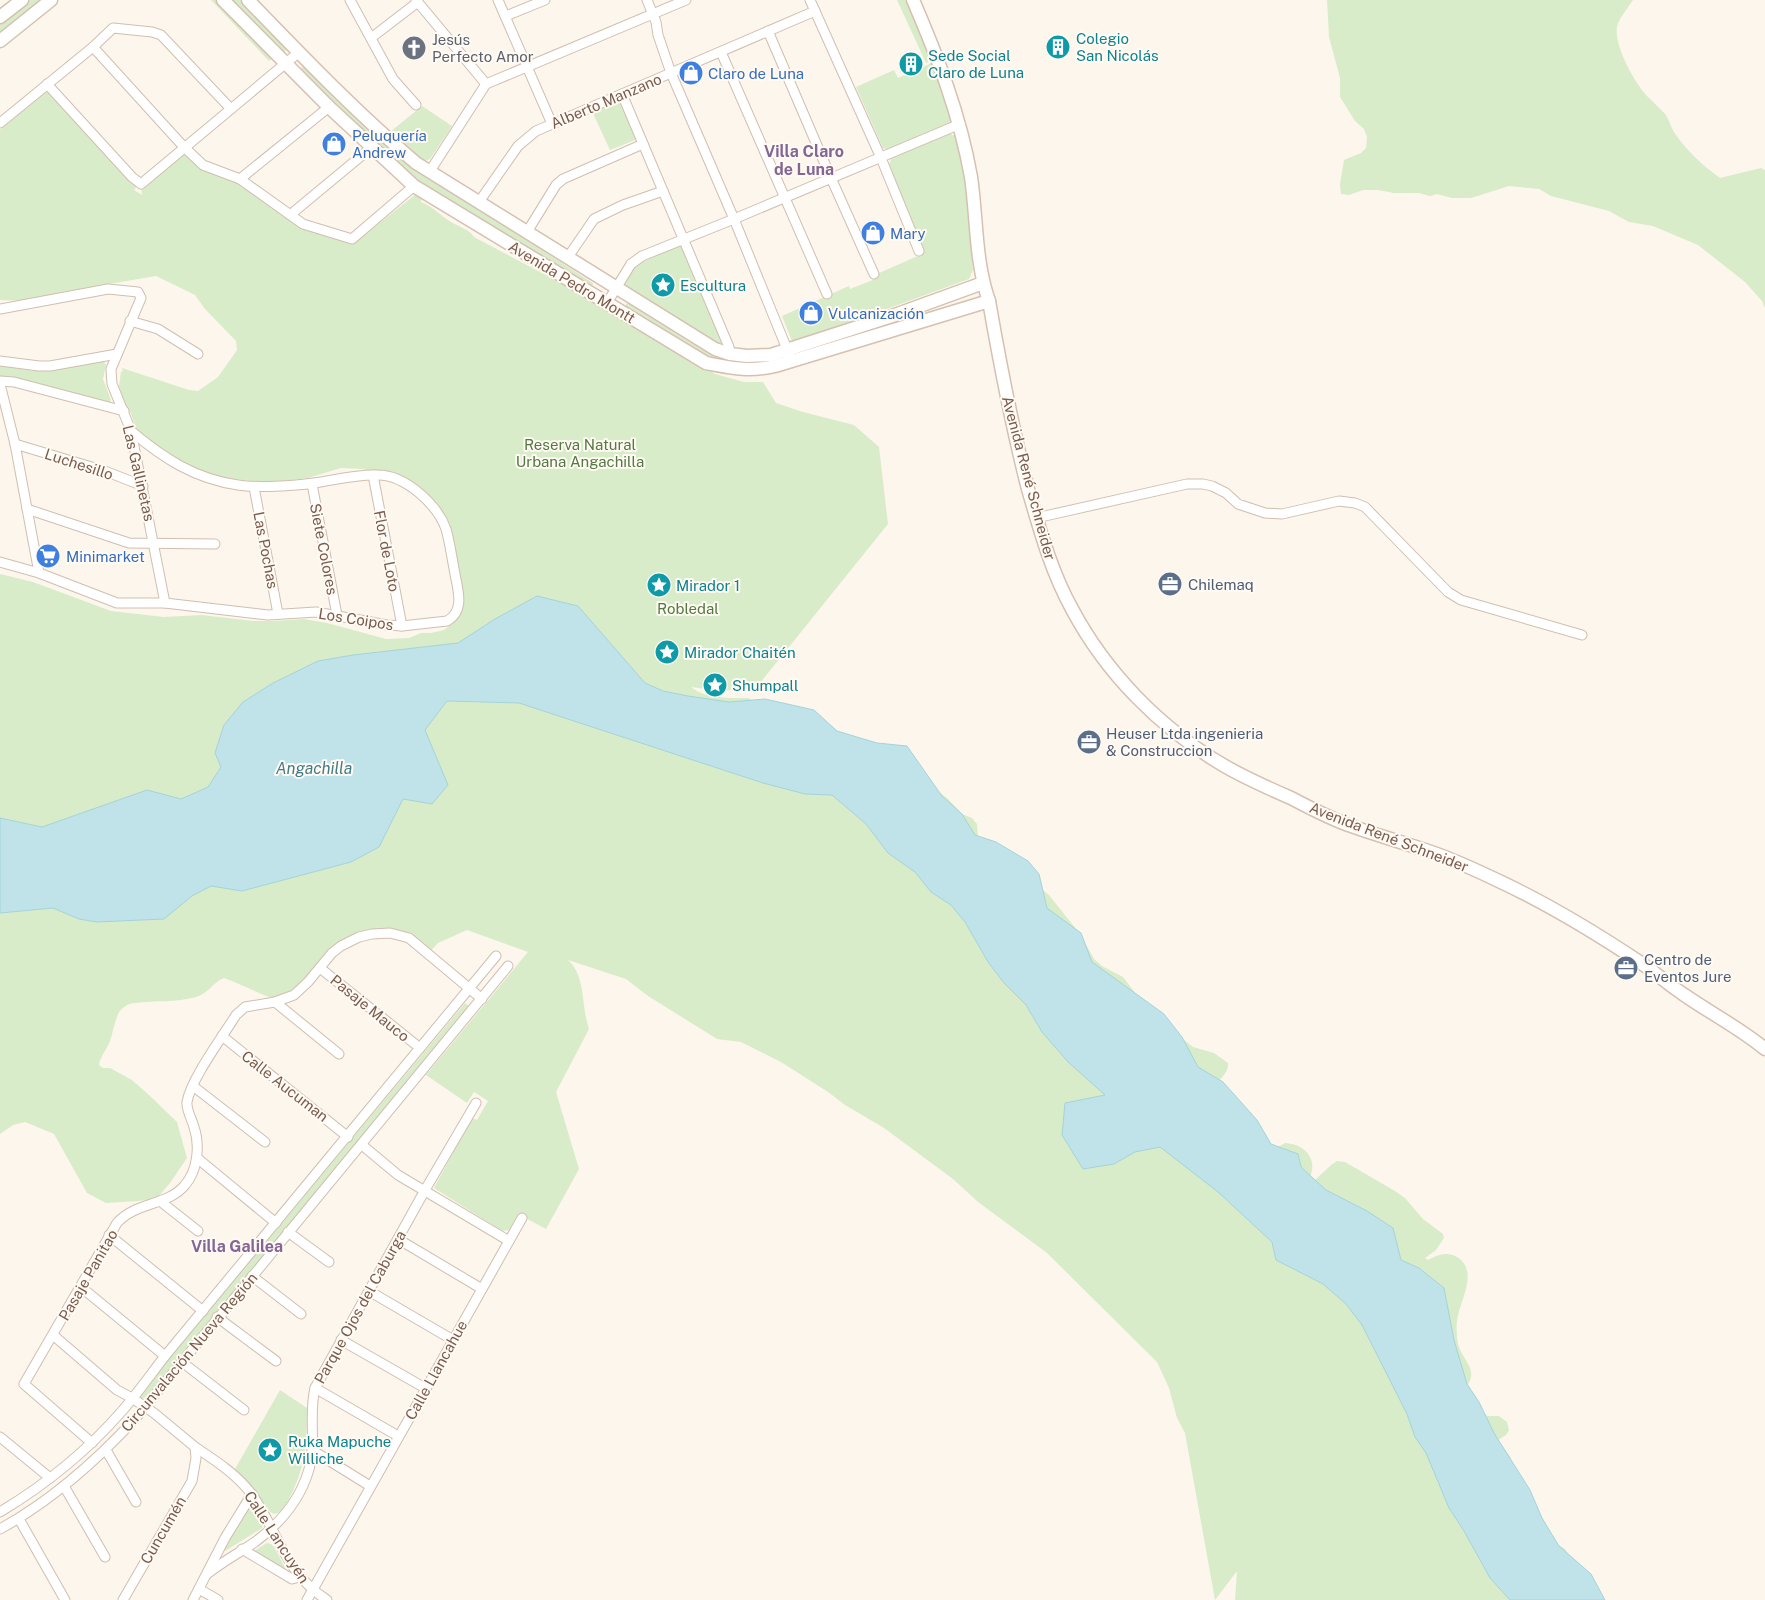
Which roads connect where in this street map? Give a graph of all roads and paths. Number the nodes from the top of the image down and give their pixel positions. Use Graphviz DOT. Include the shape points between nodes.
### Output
graph roads {
  1 [pos="22,0"];
  2 [pos="51,0"];
  3 [pos="223,0"];
  4 [pos="248,0"];
  5 [pos="350,0"];
  6 [pos="498,0"];
  7 [pos="545,0"];
  8 [pos="647,0"];
  9 [pos="686,0"];
  10 [pos="810,0"];
  11 [pos="913,0"];
  12 [pos="417,1"];
  13 [pos="815,11"];
  14 [pos="653,14"];
  15 [pos="506,16"];
  16 [pos="0,17"];
  17 [pos="768,31"];
  18 [pos="371,38"];
  19 [pos="0,41"];
  20 [pos="93,47"];
  21 [pos="721,52"];
  22 [pos="298,53"];
  23 [pos="286,63"];
  24 [pos="527,67"];
  25 [pos="671,73"];
  26 [pos="47,84"];
  27 [pos="486,84"];
  28 [pos="622,94"];
  29 [pos="416,105"];
  30 [pos="329,106"];
  31 [pos="230,109"];
  32 [pos="0,123"];
  33 [pos="552,124"];
  34 [pos="960,124"];
  35 [pos="643,144"];
  36 [pos="184,147"];
  37 [pos="372,147"];
  38 [pos="881,158"];
  39 [pos="430,171"];
  40 [pos="831,178"];
  41 [pos="240,179"];
  42 [pos="414,186"];
  43 [pos="663,191"];
  44 [pos="784,198"];
  45 [pos="479,202"];
  46 [pos="290,215"];
  47 [pos="734,219"];
  48 [pos="527,232"];
  49 [pos="684,238"];
  50 [pos="919,251"];
  51 [pos="568,258"];
  52 [pos="874,274"];
  53 [pos="983,283"];
  54 [pos="616,287"];
  55 [pos="827,294"];
  56 [pos="989,302"];
  57 [pos="607,303"];
  58 [pos="0,309"];
  59 [pos="130,321"];
  60 [pos="117,354"];
  61 [pos="198,354"];
  62 [pos="730,354"];
  63 [pos="790,355"];
  64 [pos="0,361"];
  65 [pos="0,383"];
  66 [pos="124,411"];
  67 [pos="131,431"];
  68 [pos="15,444"];
  69 [pos="373,475"];
  70 [pos="312,484"];
  71 [pos="143,486"];
  72 [pos="254,487"];
  73 [pos="27,509"];
  74 [pos="1036,518"];
  75 [pos="155,544"];
  76 [pos="215,544"];
  77 [pos="0,562"];
  78 [pos="39,573"];
  79 [pos="165,603"];
  80 [pos="278,614"];
  81 [pos="337,615"];
  82 [pos="402,626"];
  83 [pos="1582,634"];
  84 [pos="496,956"];
  85 [pos="508,966"];
  86 [pos="320,968"];
  87 [pos="469,989"];
  88 [pos="482,999"];
  89 [pos="275,1002"];
  90 [pos="222,1036"];
  91 [pos="420,1048"];
  92 [pos="1765,1049"];
  93 [pos="339,1054"];
  94 [pos="193,1086"];
  95 [pos="476,1102"];
  96 [pos="348,1136"];
  97 [pos="265,1142"];
  98 [pos="362,1145"];
  99 [pos="197,1158"];
  100 [pos="425,1190"];
  101 [pos="160,1201"];
  102 [pos="522,1218"];
  103 [pos="276,1223"];
  104 [pos="198,1231"];
  105 [pos="288,1232"];
  106 [pos="109,1235"];
  107 [pos="398,1240"];
  108 [pos="509,1241"];
  109 [pos="328,1262"];
  110 [pos="252,1276"];
  111 [pos="80,1287"];
  112 [pos="482,1289"];
  113 [pos="369,1291"];
  114 [pos="203,1311"];
  115 [pos="301,1314"];
  116 [pos="217,1317"];
  117 [pos="53,1335"];
  118 [pos="342,1340"];
  119 [pos="453,1340"];
  120 [pos="165,1356"];
  121 [pos="276,1361"];
  122 [pos="182,1362"];
  123 [pos="315,1388"];
  124 [pos="425,1388"];
  125 [pos="132,1398"];
  126 [pos="144,1407"];
  127 [pos="244,1410"];
  128 [pos="398,1436"];
  129 [pos="0,1437"];
  130 [pos="92,1443"];
  131 [pos="195,1447"];
  132 [pos="106,1450"];
  133 [pos="312,1450"];
  134 [pos="50,1478"];
  135 [pos="64,1486"];
  136 [pos="370,1486"];
  137 [pos="252,1494"];
  138 [pos="136,1502"];
  139 [pos="0,1512"];
  140 [pos="19,1519"];
  141 [pos="0,1529"];
  142 [pos="272,1529"];
  143 [pos="242,1549"];
  144 [pos="105,1557"];
  145 [pos="207,1574"];
  146 [pos="300,1577"];
  147 [pos="199,1589"];
  148 [pos="312,1590"];
  149 [pos="65,1600"];
  150 [pos="123,1600"];
  151 [pos="193,1600"];
  152 [pos="218,1600"];
  153 [pos="306,1600"];
  154 [pos="327,1600"];
  1 -- 16 [label="main road"];
  2 -- 19 [label="main road"];
  3 -- 23 [label="main road, Avenida Pedro Montt"];
  4 -- 22 [label="main road, Avenida Pedro Montt"];
  5 -- 18 [label="street"];
  6 -- 15 [label="street"];
  7 -- 15 [label="street"];
  8 -- 14 [label="street"];
  9 -- 14 [label="street"];
  10 -- 13 [label="street"];
  11 -- 34 [label="main road, Avenida René Schneider" via="935,50"];
  12 -- 18 [label="street"];
  12 -- 27 [label="street"];
  13 -- 17 [label="street, Alberto Manzano"];
  13 -- 38 [label="street"];
  14 -- 24 [label="street"];
  14 -- 25 [label="street"];
  15 -- 24 [label="street"];
  17 -- 21 [label="street, Alberto Manzano"];
  17 -- 40 [label="street"];
  18 -- 29 [label="street" via="393,79"];
  20 -- 26 [label="street"];
  20 -- 31 [label="street" via="112,28 161,35"];
  20 -- 36 [label="street"];
  21 -- 25 [label="street, Alberto Manzano"];
  21 -- 44 [label="street"];
  22 -- 23 [label="street"];
  22 -- 39 [label="main road, Avenida Pedro Montt" via="397,147"];
  23 -- 30 [label="main road, Avenida Pedro Montt"];
  23 -- 31 [label="street"];
  24 -- 27 [label="street"];
  24 -- 33 [label="street"];
  25 -- 28 [label="street, Alberto Manzano"];
  25 -- 47 [label="street"];
  26 -- 32 [label="street"];
  26 -- 36 [label="street" via="141,184"];
  27 -- 39 [label="street"];
  28 -- 33 [label="street, Alberto Manzano"];
  28 -- 35 [label="street"];
  30 -- 37 [label="main road, Avenida Pedro Montt"];
  30 -- 41 [label="street"];
  31 -- 36 [label="street"];
  33 -- 45 [label="street, Alberto Manzano" via="536,131 518,146"];
  34 -- 38 [label="street"];
  34 -- 53 [label="main road, Avenida René Schneider" via="971,178"];
  35 -- 43 [label="street"];
  35 -- 48 [label="street" via="556,185"];
  36 -- 41 [label="street" via="203,165"];
  37 -- 42 [label="main road, Avenida Pedro Montt"];
  37 -- 46 [label="street"];
  38 -- 40 [label="street"];
  38 -- 50 [label="street"];
  39 -- 45 [label="main road, Avenida Pedro Montt"];
  40 -- 44 [label="street"];
  40 -- 52 [label="street"];
  41 -- 46 [label="street"];
  42 -- 46 [label="street" via="352,238 303,224"];
  42 -- 57 [label="main road, Avenida Pedro Montt"];
  43 -- 49 [label="street"];
  43 -- 51 [label="street" via="622,205 594,220"];
  44 -- 47 [label="street"];
  44 -- 55 [label="street"];
  45 -- 48 [label="main road, Avenida Pedro Montt"];
  47 -- 49 [label="street"];
  47 -- 63 [label="street"];
  48 -- 51 [label="main road, Avenida Pedro Montt"];
  49 -- 54 [label="street" via="642,256 631,264"];
  49 -- 62 [label="street"];
  51 -- 54 [label="main road, Avenida Pedro Montt"];
  53 -- 56 [label="main road, Avenida René Schneider"];
  53 -- 63 [label="main road, Avenida Pedro Montt"];
  54 -- 57 [label="street"];
  54 -- 62 [label="main road, Avenida Pedro Montt" via="714,350"];
  56 -- 63 [label="main road, Avenida Pedro Montt"];
  56 -- 74 [label="main road, Avenida René Schneider" via="1005,389"];
  57 -- 63 [label="main road, Avenida Pedro Montt" via="706,363 756,370"];
  58 -- 59 [label="street, Las Gallinetas" via="108,289 138,292 140,298"];
  59 -- 60 [label="street, Las Gallinetas"];
  59 -- 61 [label="street" via="158,329"];
  60 -- 64 [label="street" via="50,366"];
  60 -- 66 [label="street, Las Gallinetas" via="111,369 112,384"];
  62 -- 63 [label="main road, Avenida Pedro Montt"];
  65 -- 66 [label="street" via="14,382"];
  65 -- 68 [label="street"];
  66 -- 67 [label="street, Las Gallinetas"];
  67 -- 71 [label="street, Las Gallinetas"];
  67 -- 72 [label="street, Los Coipos" via="182,468 210,480"];
  68 -- 71 [label="street, Luchesillo"];
  68 -- 73 [label="street"];
  69 -- 70 [label="street, Los Coipos"];
  69 -- 82 [label="street, Flor de Loto"];
  69 -- 82 [label="street, Los Coipos" via="408,485 432,504 445,528 457,587 459,607 453,618"];
  70 -- 72 [label="street, Los Coipos"];
  70 -- 81 [label="street, Siete Colores"];
  71 -- 75 [label="street, Las Gallinetas"];
  72 -- 80 [label="street, Las Pochas"];
  73 -- 75 [label="street" via="129,543"];
  73 -- 78 [label="street"];
  74 -- 83 [label="street" via="1187,484 1219,489 1238,504 1265,513 1282,514 1339,501 1355,503 1365,507 1448,592 1461,600"];
  74 -- 92 [label="main road, Avenida René Schneider" via="1061,587 1098,650 1144,705 1188,742 1242,776 1343,823 1435,853 1550,906 1642,964"];
  75 -- 76 [label="street"];
  75 -- 79 [label="street, Las Gallinetas"];
  77 -- 78 [label="street, Los Coipos"];
  78 -- 79 [label="street, Los Coipos" via="118,603"];
  79 -- 80 [label="street, Los Coipos"];
  80 -- 81 [label="street, Los Coipos" via="316,612"];
  81 -- 82 [label="street, Los Coipos"];
  84 -- 87 [label="street, Circunvalación Nueva Región"];
  85 -- 88 [label="street, Circunvalación Nueva Región"];
  86 -- 87 [label="street, Pasaje Panitao" via="336,950 359,937 390,933 409,938"];
  86 -- 89 [label="street, Pasaje Panitao" via="294,995"];
  86 -- 91 [label="street, Pasaje Mauco"];
  87 -- 88 [label="street, Pasaje Panitao"];
  87 -- 91 [label="street, Circunvalación Nueva Región"];
  88 -- 98 [label="street, Circunvalación Nueva Región"];
  89 -- 90 [label="street, Pasaje Panitao" via="245,1007"];
  89 -- 93 [label="street"];
  90 -- 94 [label="street, Pasaje Panitao"];
  90 -- 96 [label="street, Calle Aucuman"];
  91 -- 96 [label="street, Circunvalación Nueva Región"];
  94 -- 97 [label="street"];
  94 -- 99 [label="street, Pasaje Panitao" via="187,1103 197,1136"];
  95 -- 100 [label="street, Parque Ojos del Caburga"];
  96 -- 103 [label="street, Circunvalación Nueva Región"];
  98 -- 100 [label="street" via="398,1175"];
  98 -- 105 [label="street, Circunvalación Nueva Región"];
  99 -- 101 [label="street, Pasaje Panitao" via="185,1185 176,1194"];
  99 -- 103 [label="street"];
  100 -- 107 [label="street, Parque Ojos del Caburga"];
  100 -- 108 [label="street"];
  101 -- 104 [label="street"];
  101 -- 106 [label="street, Pasaje Panitao" via="123,1216"];
  102 -- 108 [label="street, Calle Llancahue"];
  103 -- 114 [label="street, Circunvalación Nueva Región"];
  105 -- 109 [label="street"];
  105 -- 110 [label="street, Circunvalación Nueva Región"];
  106 -- 111 [label="street, Pasaje Panitao"];
  106 -- 114 [label="street"];
  107 -- 112 [label="street"];
  107 -- 113 [label="street, Parque Ojos del Caburga"];
  108 -- 112 [label="street, Calle Llancahue"];
  110 -- 115 [label="street"];
  110 -- 116 [label="street, Circunvalación Nueva Región"];
  111 -- 117 [label="street, Pasaje Panitao"];
  111 -- 120 [label="street"];
  112 -- 119 [label="street, Calle Llancahue"];
  113 -- 118 [label="street, Parque Ojos del Caburga"];
  113 -- 119 [label="street"];
  114 -- 120 [label="street, Circunvalación Nueva Región"];
  116 -- 121 [label="street"];
  116 -- 122 [label="street, Circunvalación Nueva Región"];
  117 -- 125 [label="street, Calle Lancuyén" via="117,1390"];
  117 -- 130 [label="street, Pasaje Panitao" via="24,1384"];
  118 -- 123 [label="street, Parque Ojos del Caburga"];
  118 -- 124 [label="street"];
  119 -- 124 [label="street, Calle Llancahue"];
  120 -- 125 [label="street, Circunvalación Nueva Región"];
  122 -- 126 [label="street, Circunvalación Nueva Región"];
  122 -- 127 [label="street"];
  123 -- 128 [label="street"];
  123 -- 133 [label="street, Parque Ojos del Caburga" via="311,1413"];
  124 -- 128 [label="street, Calle Llancahue"];
  125 -- 126 [label="street, Calle Lancuyén"];
  125 -- 130 [label="street, Circunvalación Nueva Región"];
  126 -- 131 [label="street, Calle Lancuyén"];
  126 -- 132 [label="street, Circunvalación Nueva Región"];
  128 -- 136 [label="street, Calle Llancahue"];
  129 -- 134 [label="street"];
  130 -- 134 [label="street, Circunvalación Nueva Región"];
  131 -- 137 [label="street, Calle Lancuyén" via="230,1471"];
  131 -- 150 [label="street, Cuncumén" via="192,1481"];
  132 -- 135 [label="street, Circunvalación Nueva Región"];
  132 -- 138 [label="street"];
  133 -- 136 [label="street"];
  133 -- 142 [label="street, Parque Ojos del Caburga" via="306,1477 295,1502"];
  134 -- 139 [label="street, Circunvalación Nueva Región"];
  135 -- 140 [label="street, Circunvalación Nueva Región"];
  135 -- 144 [label="street"];
  136 -- 148 [label="street, Calle Llancahue"];
  137 -- 142 [label="street, Calle Lancuyén"];
  137 -- 145 [label="street"];
  140 -- 141 [label="street, Circunvalación Nueva Región"];
  140 -- 149 [label="street"];
  142 -- 143 [label="street, Parque Ojos del Caburga"];
  142 -- 146 [label="street, Calle Lancuyén"];
  143 -- 145 [label="street, Parque Ojos del Caburga"];
  143 -- 146 [label="street" via="292,1579"];
  145 -- 147 [label="street"];
  146 -- 148 [label="street, Calle Lancuyén"];
  147 -- 151 [label="street"];
  147 -- 152 [label="street"];
  148 -- 153 [label="street, Calle Llancahue"];
  148 -- 154 [label="street, Calle Lancuyén"];
}
